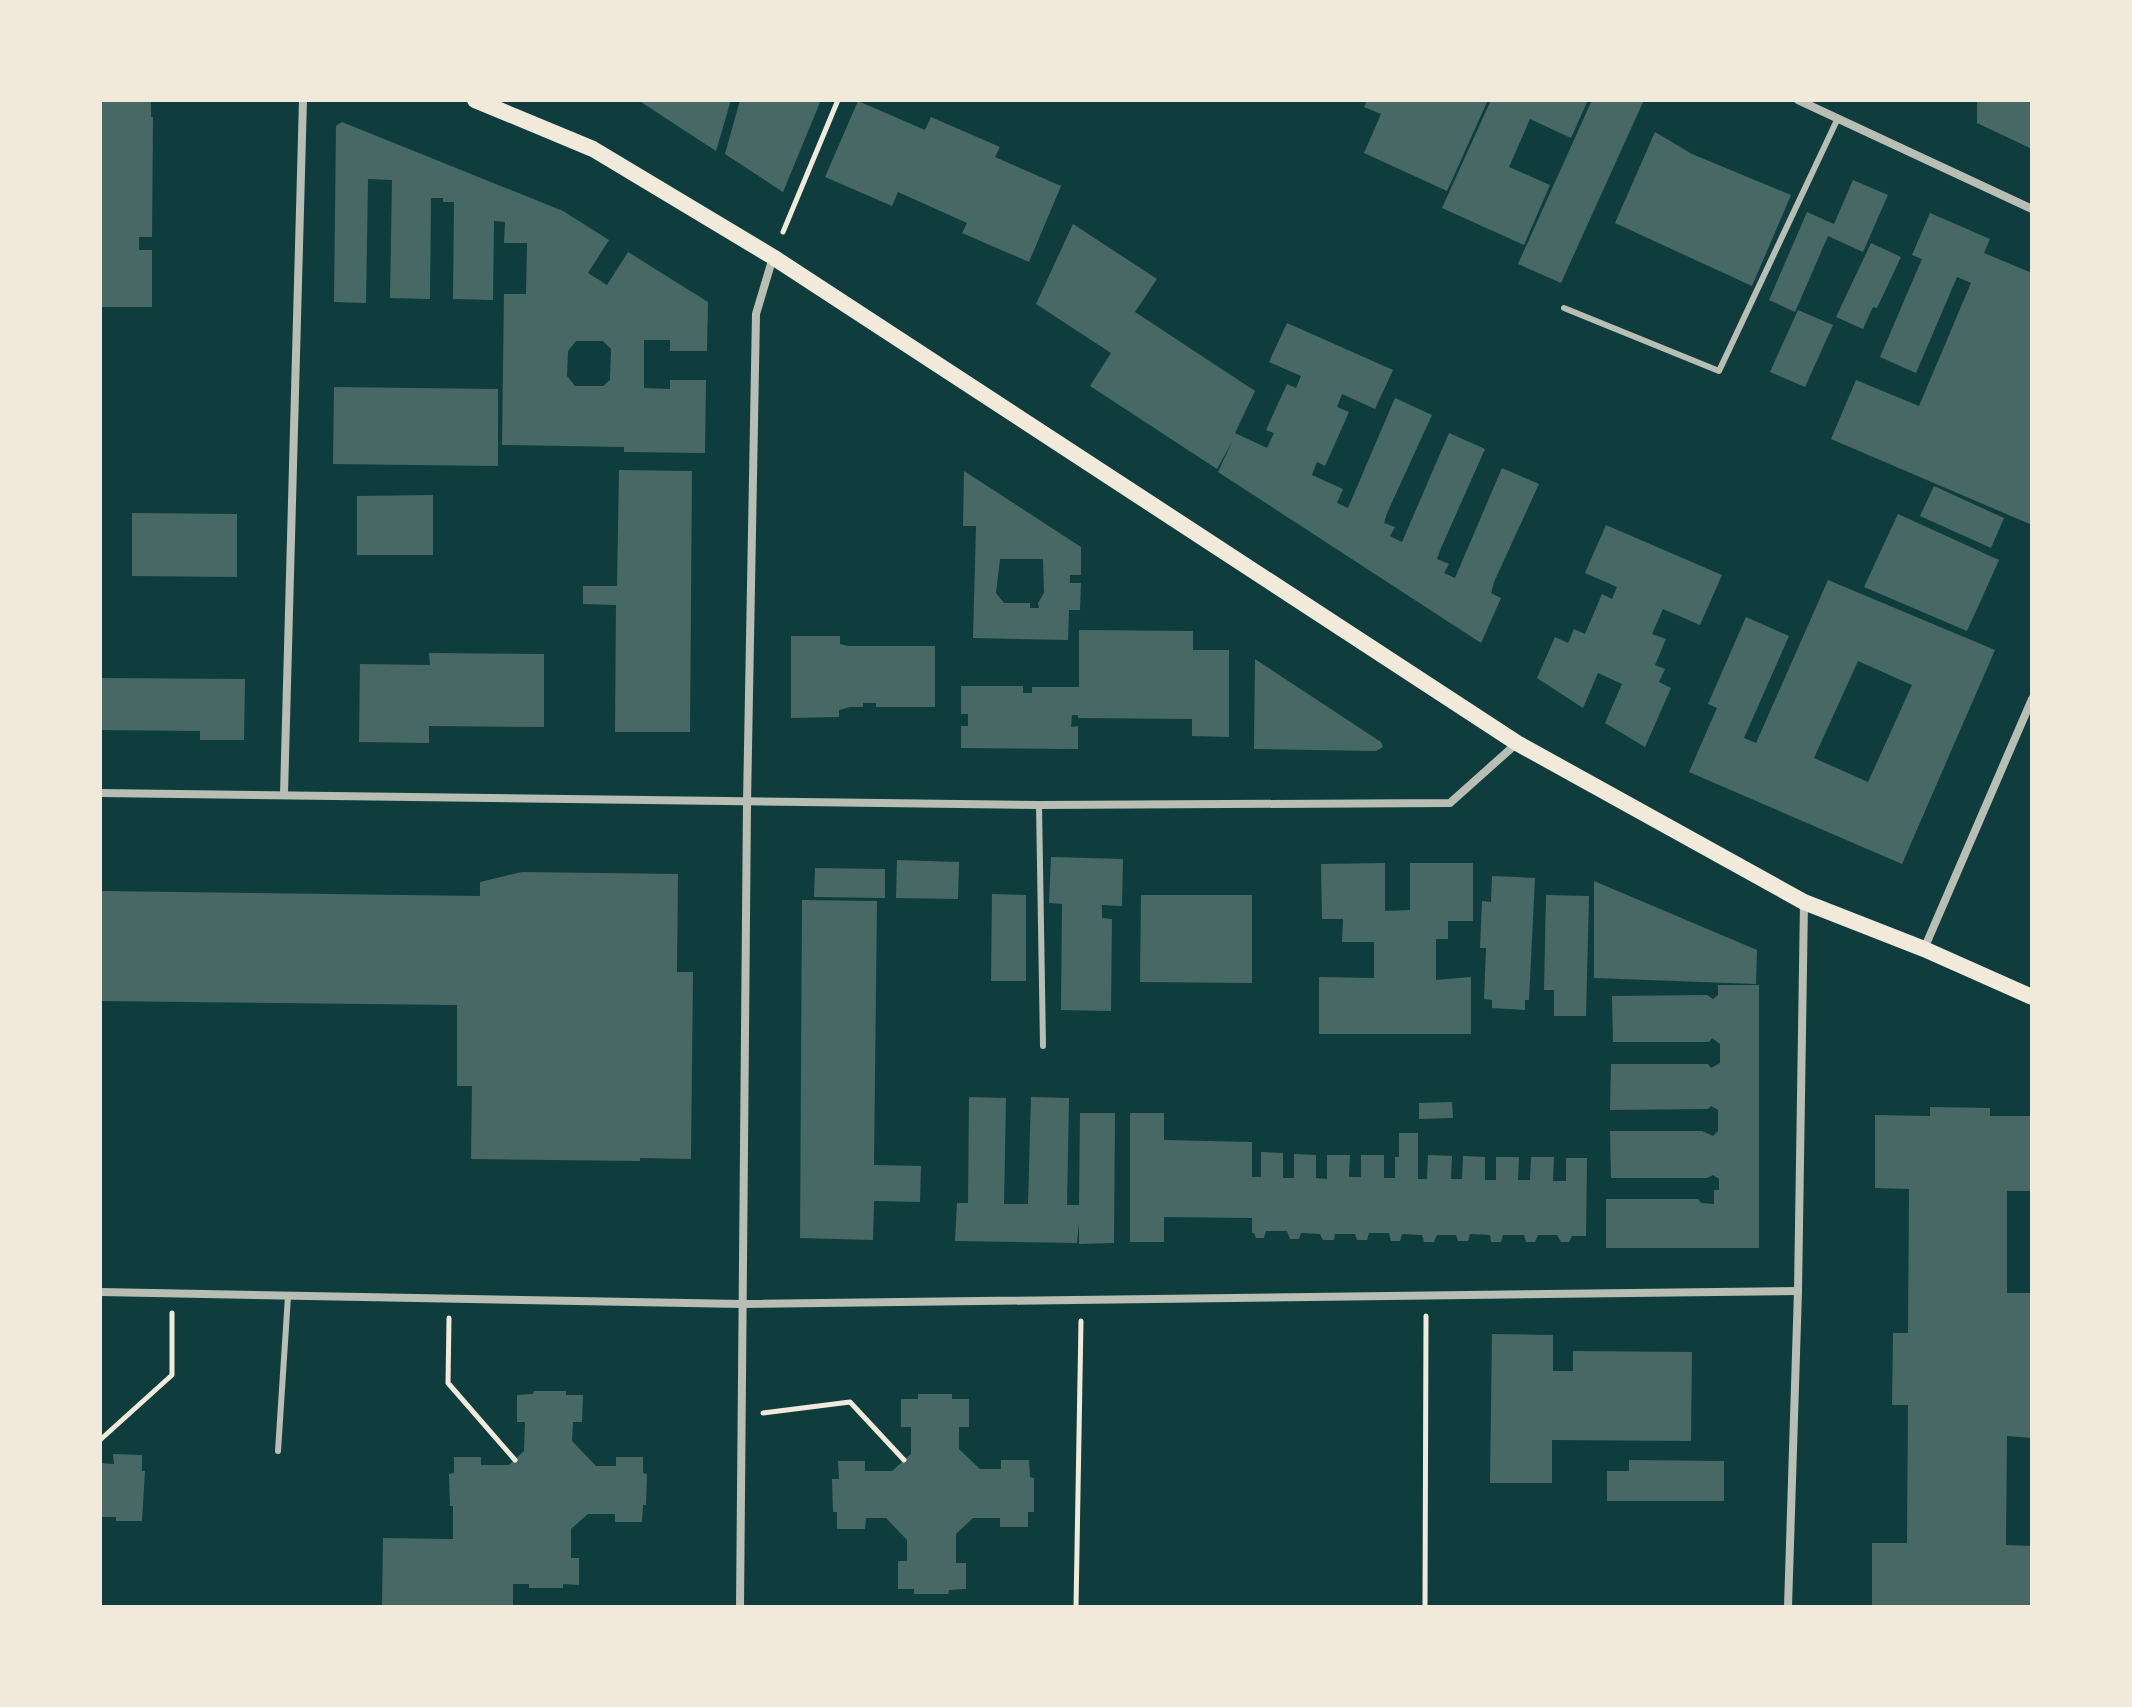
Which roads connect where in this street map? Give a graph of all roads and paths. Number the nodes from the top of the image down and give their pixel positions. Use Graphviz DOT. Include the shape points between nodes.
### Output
graph roads {
  1 [pos="303,100"];
  2 [pos="475,100"];
  3 [pos="838,100"];
  4 [pos="1798,100"];
  5 [pos="1838,118"];
  6 [pos="2032,209"];
  7 [pos="773,257"];
  8 [pos="1564,308"];
  9 [pos="2032,699"];
  10 [pos="1517,743"];
  11 [pos="100,793"];
  12 [pos="284,794"];
  13 [pos="747,803"];
  14 [pos="1039,805"];
  15 [pos="1804,902"];
  16 [pos="1924,949"];
  17 [pos="2032,997"];
  18 [pos="1043,1046"];
  19 [pos="1798,1291"];
  20 [pos="100,1292"];
  21 [pos="172,1293"];
  22 [pos="1426,1295"];
  23 [pos="288,1296"];
  24 [pos="450,1298"];
  25 [pos="1081,1300"];
  26 [pos="742,1304"];
  27 [pos="742,1416"];
  28 [pos="100,1440"];
  29 [pos="278,1451"];
  30 [pos="515,1460"];
  31 [pos="904,1460"];
  32 [pos="740,1607"];
  33 [pos="1076,1607"];
  34 [pos="1425,1607"];
  35 [pos="1788,1607"];
  1 -- 12 [label="street"];
  2 -- 7 [label="main road" via="593,149"];
  3 -- 7 [label="path"];
  4 -- 5 [label="street"];
  5 -- 6 [label="street"];
  5 -- 8 [label="lane" via="1719,371"];
  7 -- 10 [label="main road"];
  7 -- 13 [label="street" via="756,314"];
  9 -- 16 [label="street"];
  10 -- 14 [label="street" via="1450,803"];
  10 -- 15 [label="main road"];
  11 -- 12 [label="street"];
  12 -- 13 [label="street"];
  13 -- 14 [label="street"];
  13 -- 26 [label="street"];
  14 -- 18 [label="lane"];
  15 -- 16 [label="main road"];
  15 -- 19 [label="street"];
  16 -- 17 [label="main road"];
  19 -- 22 [label="street"];
  19 -- 35 [label="street"];
  20 -- 21 [label="street"];
  21 -- 23 [label="street"];
  21 -- 28 [label="path" via="172,1375"];
  22 -- 25 [label="street"];
  22 -- 34 [label="path"];
  23 -- 24 [label="street"];
  23 -- 29 [label="lane"];
  24 -- 26 [label="street"];
  24 -- 30 [label="path" via="448,1383"];
  25 -- 26 [label="street"];
  25 -- 33 [label="path"];
  26 -- 27 [label="street"];
  27 -- 31 [label="path" via="850,1402"];
  27 -- 32 [label="street"];
}
